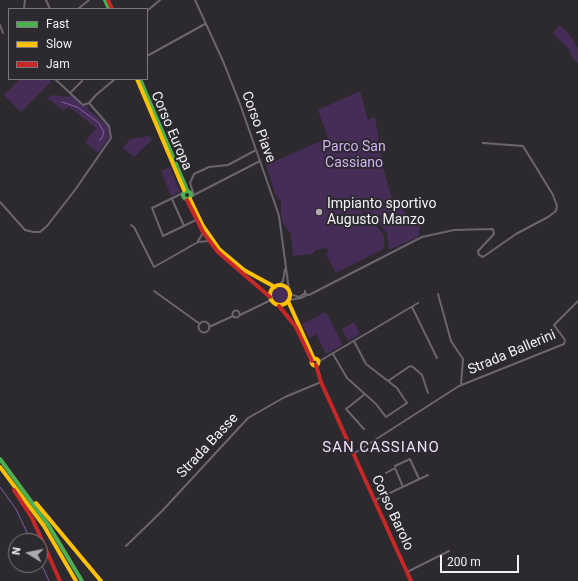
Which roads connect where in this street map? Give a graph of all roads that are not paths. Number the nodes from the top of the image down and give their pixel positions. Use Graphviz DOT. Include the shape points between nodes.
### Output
graph roads {
  1 [pos="89,0"];
  2 [pos="160,0"];
  3 [pos="196,0"];
  4 [pos="79,8"];
  5 [pos="148,10"];
  6 [pos="205,24"];
  7 [pos="0,25"];
  8 [pos="3,33"];
  9 [pos="148,55"];
  10 [pos="56,80"];
  11 [pos="114,80"];
  12 [pos="139,80"];
  13 [pos="139,80"];
  14 [pos="82,81"];
  15 [pos="70,93"];
  16 [pos="89,103"];
  17 [pos="483,143"];
  18 [pos="256,150"];
  19 [pos="260,161"];
  20 [pos="185,191"];
  21 [pos="190,198"];
  22 [pos="172,199"];
  23 [pos="0,202"];
  24 [pos="196,220"];
  25 [pos="131,225"];
  26 [pos="184,226"];
  27 [pos="203,232"];
  28 [pos="209,241"];
  29 [pos="198,242"];
  30 [pos="285,266"];
  31 [pos="277,286"];
  32 [pos="316,290"];
  33 [pos="154,291"];
  34 [pos="310,291"];
  35 [pos="289,292"];
  36 [pos="305,293"];
  37 [pos="438,294"];
  38 [pos="309,295"];
  39 [pos="271,299"];
  40 [pos="289,300"];
  41 [pos="578,301"];
  42 [pos="418,303"];
  43 [pos="279,306"];
  44 [pos="412,306"];
  45 [pos="240,315"];
  46 [pos="233,316"];
  47 [pos="200,324"];
  48 [pos="209,327"];
  49 [pos="354,341"];
  50 [pos="333,354"];
  51 [pos="437,358"];
  52 [pos="315,362"];
  53 [pos="388,381"];
  54 [pos="321,382"];
  55 [pos="461,386"];
  56 [pos="428,393"];
  57 [pos="365,394"];
  58 [pos="364,429"];
  59 [pos="353,454"];
  60 [pos="0,459"];
  61 [pos="395,466"];
  62 [pos="0,468"];
  63 [pos="386,473"];
  64 [pos="428,475"];
  65 [pos="419,479"];
  66 [pos="403,487"];
  67 [pos="24,489"];
  68 [pos="375,500"];
  69 [pos="126,546"];
  70 [pos="448,551"];
  71 [pos="407,572"];
  72 [pos="60,581"];
  73 [pos="76,581"];
  74 [pos="82,581"];
  75 [pos="101,581"];
  76 [pos="411,581"];
  1 -- 4 [label="street"];
  2 -- 5 [label="street"];
  3 -- 6 [label="street, Corso Piave"];
  6 -- 9 [label="street"];
  6 -- 18 [label="street, Corso Piave" via="223,61"];
  7 -- 8 [label="street"];
  10 -- 15 [label="street"];
  11 -- 16 [label="street"];
  12 -- 20 [label="main road, Corso Europa"];
  13 -- 20 [label="main road, Corso Europa"];
  14 -- 15 [label="street"];
  15 -- 16 [label="street" via="83,104"];
  16 -- 23 [label="street" via="109,126 111,138 47,226 40,232 25,230"];
  17 -- 32 [label="street" via="523,146 553,195 557,206 556,212 483,256 479,255 478,251 494,234 493,229 454,230 422,237"];
  18 -- 19 [label="street, Corso Piave"];
  18 -- 21 [label="street" via="228,165 208,167 194,174 190,183"];
  19 -- 21 [label="street"];
  19 -- 30 [label="street, Corso Piave" via="279,216"];
  20 -- 21 [label="main road"];
  20 -- 22 [label="street, Corso Europa"];
  21 -- 24 [label="main road"];
  21 -- 31 [label="main road" via="203,226 219,249 244,270"];
  22 -- 26 [label="street"];
  22 -- 26 [label="street, Corso Europa" via="152,208 163,236"];
  24 -- 26 [label="street, Corso Europa"];
  24 -- 27 [label="main road"];
  25 -- 29 [label="street" via="154,267"];
  27 -- 28 [label="main road"];
  27 -- 29 [label="street"];
  28 -- 29 [label="street"];
  28 -- 39 [label="main road" via="228,262"];
  30 -- 31 [label="street" via="283,281"];
  30 -- 35 [label="street, Corso Piave"];
  31 -- 35 [label="main road" via="284,286"];
  31 -- 39 [label="main road" via="271,291"];
  32 -- 34 [label="street"];
  32 -- 38 [label="street"];
  33 -- 47 [label="street"];
  34 -- 36 [label="street" via="306,290"];
  34 -- 38 [label="street"];
  35 -- 36 [label="street" via="299,297"];
  35 -- 40 [label="main road"];
  36 -- 38 [label="street"];
  37 -- 55 [label="street, Strada Ballerini" via="451,341 463,359"];
  38 -- 40 [label="street"];
  39 -- 43 [label="main road"];
  39 -- 45 [label="street"];
  40 -- 43 [label="main road"];
  40 -- 52 [label="main road, Corso Barolo"];
  41 -- 55 [label="street, Strada Ballerini" via="554,325 565,340 564,344"];
  42 -- 44 [label="street"];
  43 -- 52 [label="main road, Corso Barolo" via="296,327"];
  44 -- 49 [label="street"];
  44 -- 51 [label="street"];
  45 -- 46 [label="street" via="237,318"];
  45 -- 46 [label="street" via="235,311"];
  46 -- 48 [label="street"];
  47 -- 48 [label="street" via="206,322"];
  47 -- 48 [label="street" via="199,329 203,332"];
  49 -- 50 [label="street"];
  49 -- 53 [label="street" via="366,364"];
  50 -- 52 [label="street"];
  50 -- 57 [label="street" via="348,378"];
  52 -- 54 [label="main road, Corso Barolo"];
  53 -- 56 [label="street" via="410,366 422,376"];
  53 -- 57 [label="street" via="402,394 407,404 386,417"];
  54 -- 59 [label="main road, Corso Barolo"];
  54 -- 69 [label="street, Strada Basse" via="285,397 248,418"];
  55 -- 59 [label="street, Strada Ballerini"];
  57 -- 58 [label="street" via="346,409"];
  59 -- 68 [label="main road, Corso Barolo"];
  60 -- 67 [label="main road"];
  61 -- 65 [label="street" via="410,459"];
  62 -- 72 [label="main road" via="32,518"];
  62 -- 73 [label="main road" via="44,526"];
  63 -- 66 [label="street" via="395,468"];
  64 -- 65 [label="street"];
  65 -- 66 [label="street"];
  66 -- 68 [label="street"];
  67 -- 74 [label="main road" via="60,542"];
  67 -- 75 [label="main road"];
  68 -- 71 [label="main road, Corso Barolo"];
  70 -- 71 [label="street"];
  71 -- 76 [label="main road, Corso Barolo"];
}
